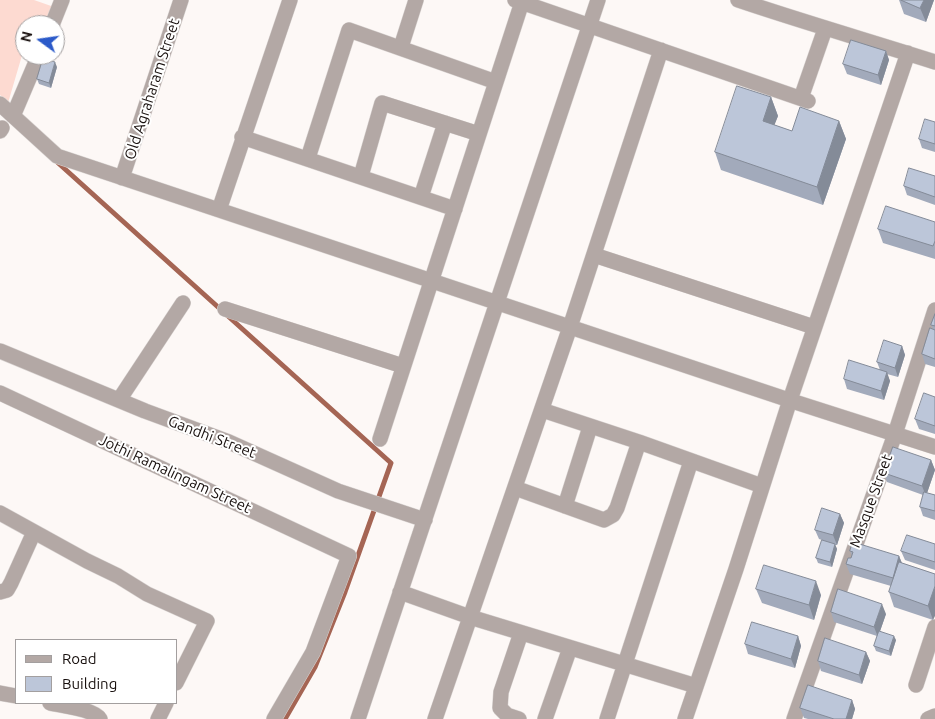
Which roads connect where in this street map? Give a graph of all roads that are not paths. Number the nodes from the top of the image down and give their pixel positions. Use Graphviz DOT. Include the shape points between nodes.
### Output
graph roads {
  1 [pos="62,0"];
  2 [pos="181,0"];
  3 [pos="290,0"];
  4 [pos="416,0"];
  5 [pos="598,0"];
  6 [pos="738,0"];
  7 [pos="518,1"];
  8 [pos="56,15"];
  9 [pos="590,25"];
  10 [pos="825,29"];
  11 [pos="401,48"];
  12 [pos="661,50"];
  13 [pos="908,53"];
  14 [pos="935,62"];
  15 [pos="35,65"];
  16 [pos="496,82"];
  17 [pos="0,104"];
  18 [pos="13,116"];
  19 [pos="445,122"];
  20 [pos="480,134"];
  21 [pos="242,137"];
  22 [pos="308,158"];
  23 [pos="360,176"];
  24 [pos="122,178"];
  25 [pos="421,197"];
  26 [pos="455,209"];
  27 [pos="219,210"];
  28 [pos="594,255"];
  29 [pos="432,281"];
  30 [pos="183,303"];
  31 [pos="498,303"];
  32 [pos="224,310"];
  33 [pos="935,310"];
  34 [pos="570,327"];
  35 [pos="814,327"];
  36 [pos="0,351"];
  37 [pos="403,366"];
  38 [pos="0,393"];
  39 [pos="119,400"];
  40 [pos="790,400"];
  41 [pos="542,410"];
  42 [pos="590,427"];
  43 [pos="896,434"];
  44 [pos="380,439"];
  45 [pos="639,442"];
  46 [pos="935,447"];
  47 [pos="691,461"];
  48 [pos="762,486"];
  49 [pos="515,488"];
  50 [pos="564,506"];
  51 [pos="0,513"];
  52 [pos="425,520"];
  53 [pos="34,532"];
  54 [pos="0,592"];
  55 [pos="400,592"];
  56 [pos="470,617"];
  57 [pos="935,627"];
  58 [pos="522,633"];
  59 [pos="570,648"];
  60 [pos="624,664"];
  61 [pos="178,679"];
  62 [pos="916,685"];
  63 [pos="696,686"];
  64 [pos="0,693"];
  65 [pos="15,696"];
  66 [pos="54,704"];
  67 [pos="166,704"];
  68 [pos="935,716"];
  69 [pos="100,719"];
  70 [pos="158,719"];
  71 [pos="274,719"];
  72 [pos="358,719"];
  73 [pos="435,719"];
  74 [pos="519,719"];
  75 [pos="545,719"];
  76 [pos="607,719"];
  77 [pos="685,719"];
  78 [pos="794,719"];
  79 [pos="928,719"];
  1 -- 8 [label="street"];
  2 -- 24 [label="street, Old Agraharam Street"];
  3 -- 21 [label="street"];
  4 -- 11 [label="street"];
  5 -- 9 [label="street"];
  6 -- 10 [label="street"];
  7 -- 9 [label="street"];
  7 -- 16 [label="street"];
  9 -- 12 [label="street"];
  9 -- 31 [label="street"];
  10 -- 12 [label="street" via="804,100"];
  10 -- 13 [label="street"];
  11 -- 16 [label="street"];
  11 -- 22 [label="street" via="349,30"];
  12 -- 28 [label="street"];
  13 -- 14 [label="street"];
  13 -- 35 [label="street"];
  15 -- 18 [label="street"];
  16 -- 20 [label="street"];
  17 -- 18 [label="street"];
  18 -- 24 [label="street" via="56,156"];
  19 -- 20 [label="street"];
  19 -- 23 [label="street" via="382,103"];
  19 -- 25 [label="street"];
  20 -- 26 [label="street"];
  21 -- 22 [label="street"];
  21 -- 27 [label="street"];
  22 -- 23 [label="street"];
  23 -- 25 [label="street"];
  24 -- 27 [label="street"];
  25 -- 26 [label="street"];
  26 -- 29 [label="street"];
  27 -- 29 [label="street"];
  28 -- 34 [label="street"];
  28 -- 35 [label="street"];
  29 -- 31 [label="street"];
  29 -- 37 [label="street"];
  30 -- 39 [label="street"];
  31 -- 34 [label="street"];
  31 -- 52 [label="street"];
  32 -- 37 [label="street"];
  33 -- 43 [label="street, Masque Street"];
  34 -- 40 [label="street"];
  34 -- 41 [label="street"];
  35 -- 40 [label="street"];
  36 -- 39 [label="street, Gandhi Street"];
  37 -- 44 [label="street"];
  38 -- 71 [label="street, Jothi Ramalingam Street" via="349,556 313,652"];
  39 -- 52 [label="street, Gandhi Street" via="229,442 338,491"];
  40 -- 43 [label="street"];
  40 -- 48 [label="street"];
  41 -- 42 [label="street"];
  41 -- 49 [label="street"];
  42 -- 45 [label="street"];
  42 -- 50 [label="street"];
  43 -- 46 [label="street"];
  43 -- 78 [label="street, Masque Street"];
  45 -- 47 [label="street"];
  45 -- 50 [label="street" via="613,516 604,520"];
  47 -- 48 [label="street"];
  47 -- 60 [label="street"];
  48 -- 63 [label="street"];
  49 -- 50 [label="street"];
  49 -- 56 [label="street"];
  51 -- 53 [label="street"];
  52 -- 55 [label="street"];
  53 -- 54 [label="street" via="7,590"];
  53 -- 61 [label="street" via="147,594 208,621"];
  55 -- 56 [label="street"];
  55 -- 72 [label="street"];
  56 -- 58 [label="street"];
  56 -- 73 [label="street"];
  57 -- 62 [label="street"];
  58 -- 59 [label="street"];
  58 -- 74 [label="street" via="502,692 500,708 507,715"];
  59 -- 60 [label="street"];
  59 -- 75 [label="street"];
  60 -- 63 [label="street"];
  60 -- 76 [label="street"];
  63 -- 77 [label="street"];
  64 -- 65 [label="street"];
  66 -- 69 [label="street" via="88,712"];
  67 -- 70 [label="street"];
  68 -- 79 [label="street"];
}
